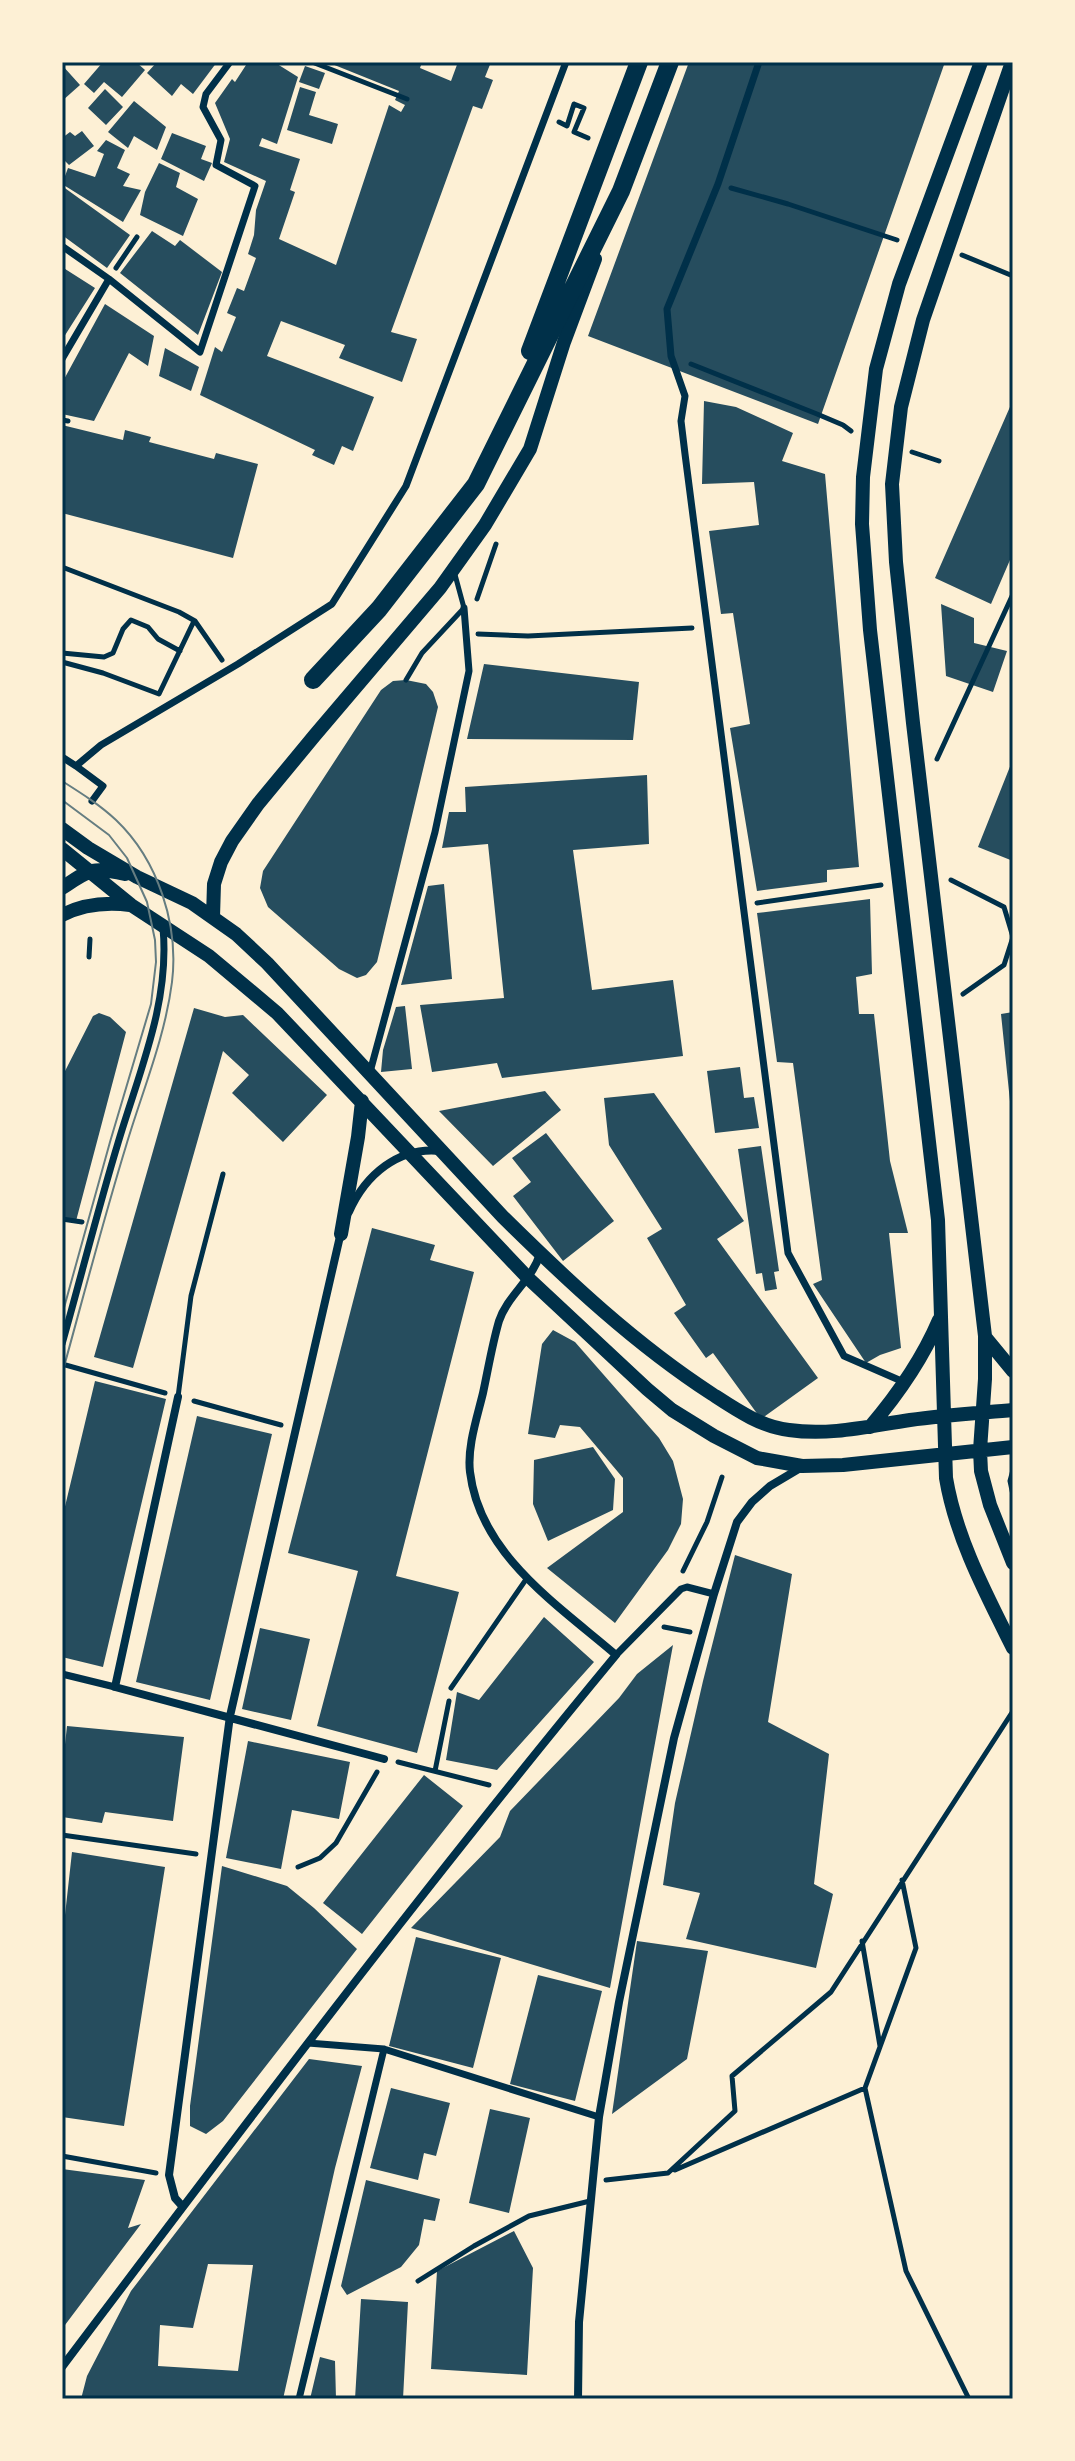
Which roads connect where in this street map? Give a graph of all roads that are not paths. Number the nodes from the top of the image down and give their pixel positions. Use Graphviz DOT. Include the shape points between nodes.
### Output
graph roads {
  1 [pos="230,62"];
  2 [pos="566,62"];
  3 [pos="639,62"];
  4 [pos="670,62"];
  5 [pos="759,62"];
  6 [pos="981,62"];
  7 [pos="1012,62"];
  8 [pos="621,191"];
  9 [pos="62,246"];
  10 [pos="109,279"];
  11 [pos="62,359"];
  12 [pos="476,484"];
  13 [pos="453,568"];
  14 [pos="464,608"];
  15 [pos="313,680"];
  16 [pos="406,680"];
  17 [pos="62,757"];
  18 [pos="76,766"];
  19 [pos="92,801"];
  20 [pos="62,829"];
  21 [pos="62,849"];
  22 [pos="89,871"];
  23 [pos="137,877"];
  24 [pos="62,888"];
  25 [pos="131,905"];
  26 [pos="62,915"];
  27 [pos="213,917"];
  28 [pos="163,928"];
  29 [pos="370,1074"];
  30 [pos="362,1101"];
  31 [pos="441,1151"];
  32 [pos="410,1152"];
  33 [pos="223,1174"];
  34 [pos="341,1234"];
  35 [pos="540,1254"];
  36 [pos="528,1278"];
  37 [pos="941,1316"];
  38 [pos="985,1336"];
  39 [pos="62,1344"];
  40 [pos="1013,1371"];
  41 [pos="906,1383"];
  42 [pos="178,1397"];
  43 [pos="1013,1410"];
  44 [pos="982,1413"];
  45 [pos="943,1416"];
  46 [pos="870,1427"];
  47 [pos="1013,1447"];
  48 [pos="980,1450"];
  49 [pos="945,1454"];
  50 [pos="802,1466"];
  51 [pos="1013,1563"];
  52 [pos="527,1578"];
  53 [pos="714,1594"];
  54 [pos="1013,1648"];
  55 [pos="616,1655"];
  56 [pos="62,1674"];
  57 [pos="115,1687"];
  58 [pos="451,1688"];
  59 [pos="230,1716"];
  60 [pos="384,1759"];
  61 [pos="308,2043"];
  62 [pos="384,2049"];
  63 [pos="599,2117"];
  64 [pos="591,2201"];
  65 [pos="183,2207"];
  66 [pos="418,2281"];
  67 [pos="62,2367"];
  68 [pos="299,2399"];
  69 [pos="578,2399"];
  1 -- 10 [label="street" via="206,94 203,107 221,140 216,165 255,186 200,352"];
  2 -- 18 [label="street" via="406,486 332,604 101,745"];
  3 -- 12 [label="highway"];
  4 -- 8 [label="highway"];
  5 -- 41 [label="street" via="718,184 667,309 671,356 685,396 681,421 788,1253 844,1356"];
  6 -- 37 [label="street" via="899,284 876,369 862,524 938,1220"];
  7 -- 38 [label="street" via="923,320 901,407 892,484 896,562"];
  8 -- 12 [label="highway"];
  8 -- 13 [label="street" via="530,449"];
  9 -- 10 [label="street"];
  10 -- 11 [label="street"];
  12 -- 15 [label="highway" via="379,609"];
  13 -- 14 [label="lane"];
  13 -- 27 [label="street" via="232,841 214,884"];
  14 -- 16 [label="lane" via="422,653"];
  14 -- 29 [label="street" via="469,671 438,817"];
  17 -- 18 [label="street"];
  18 -- 19 [label="street" via="103,786"];
  20 -- 23 [label="street"];
  21 -- 22 [label="street"];
  22 -- 23 [label="street"];
  22 -- 24 [label="street"];
  22 -- 25 [label="street"];
  23 -- 27 [label="street"];
  25 -- 26 [label="street" via="86,905"];
  25 -- 28 [label="street"];
  27 -- 29 [label="street" via="267,963"];
  28 -- 30 [label="street" via="244,984"];
  28 -- 39 [label="street" via="160,1004"];
  29 -- 31 [label="street"];
  30 -- 32 [label="street"];
  30 -- 34 [label="street"];
  31 -- 32 [label="street"];
  31 -- 35 [label="street"];
  32 -- 34 [label="street" via="372,1177 351,1207"];
  32 -- 36 [label="street"];
  33 -- 42 [label="lane" via="191,1296"];
  34 -- 59 [label="street"];
  35 -- 36 [label="street"];
  35 -- 46 [label="street" via="651,1351 749,1416 786,1430"];
  36 -- 50 [label="street" via="672,1410 757,1458"];
  36 -- 52 [label="street" via="498,1324 470,1471 480,1509 501,1549"];
  37 -- 41 [label="street"];
  37 -- 45 [label="street"];
  38 -- 40 [label="street"];
  38 -- 44 [label="street"];
  41 -- 46 [label="street"];
  42 -- 57 [label="street"];
  43 -- 44 [label="street"];
  44 -- 45 [label="street"];
  44 -- 48 [label="street"];
  45 -- 46 [label="street"];
  45 -- 49 [label="street"];
  47 -- 48 [label="street"];
  48 -- 49 [label="street"];
  48 -- 51 [label="street" via="985,1489"];
  49 -- 50 [label="street"];
  49 -- 54 [label="street" via="955,1517"];
  50 -- 53 [label="street" via="770,1486 737,1522"];
  52 -- 55 [label="street"];
  52 -- 58 [label="lane"];
  53 -- 55 [label="street" via="684,1588"];
  53 -- 63 [label="street" via="674,1738"];
  55 -- 61 [label="street"];
  56 -- 57 [label="street"];
  57 -- 59 [label="street"];
  59 -- 60 [label="street"];
  59 -- 65 [label="street" via="169,2175"];
  61 -- 62 [label="street"];
  61 -- 65 [label="street"];
  62 -- 63 [label="street"];
  62 -- 68 [label="street"];
  63 -- 64 [label="street"];
  64 -- 66 [label="lane" via="529,2216"];
  64 -- 69 [label="street" via="579,2322"];
  65 -- 67 [label="street"];
}
